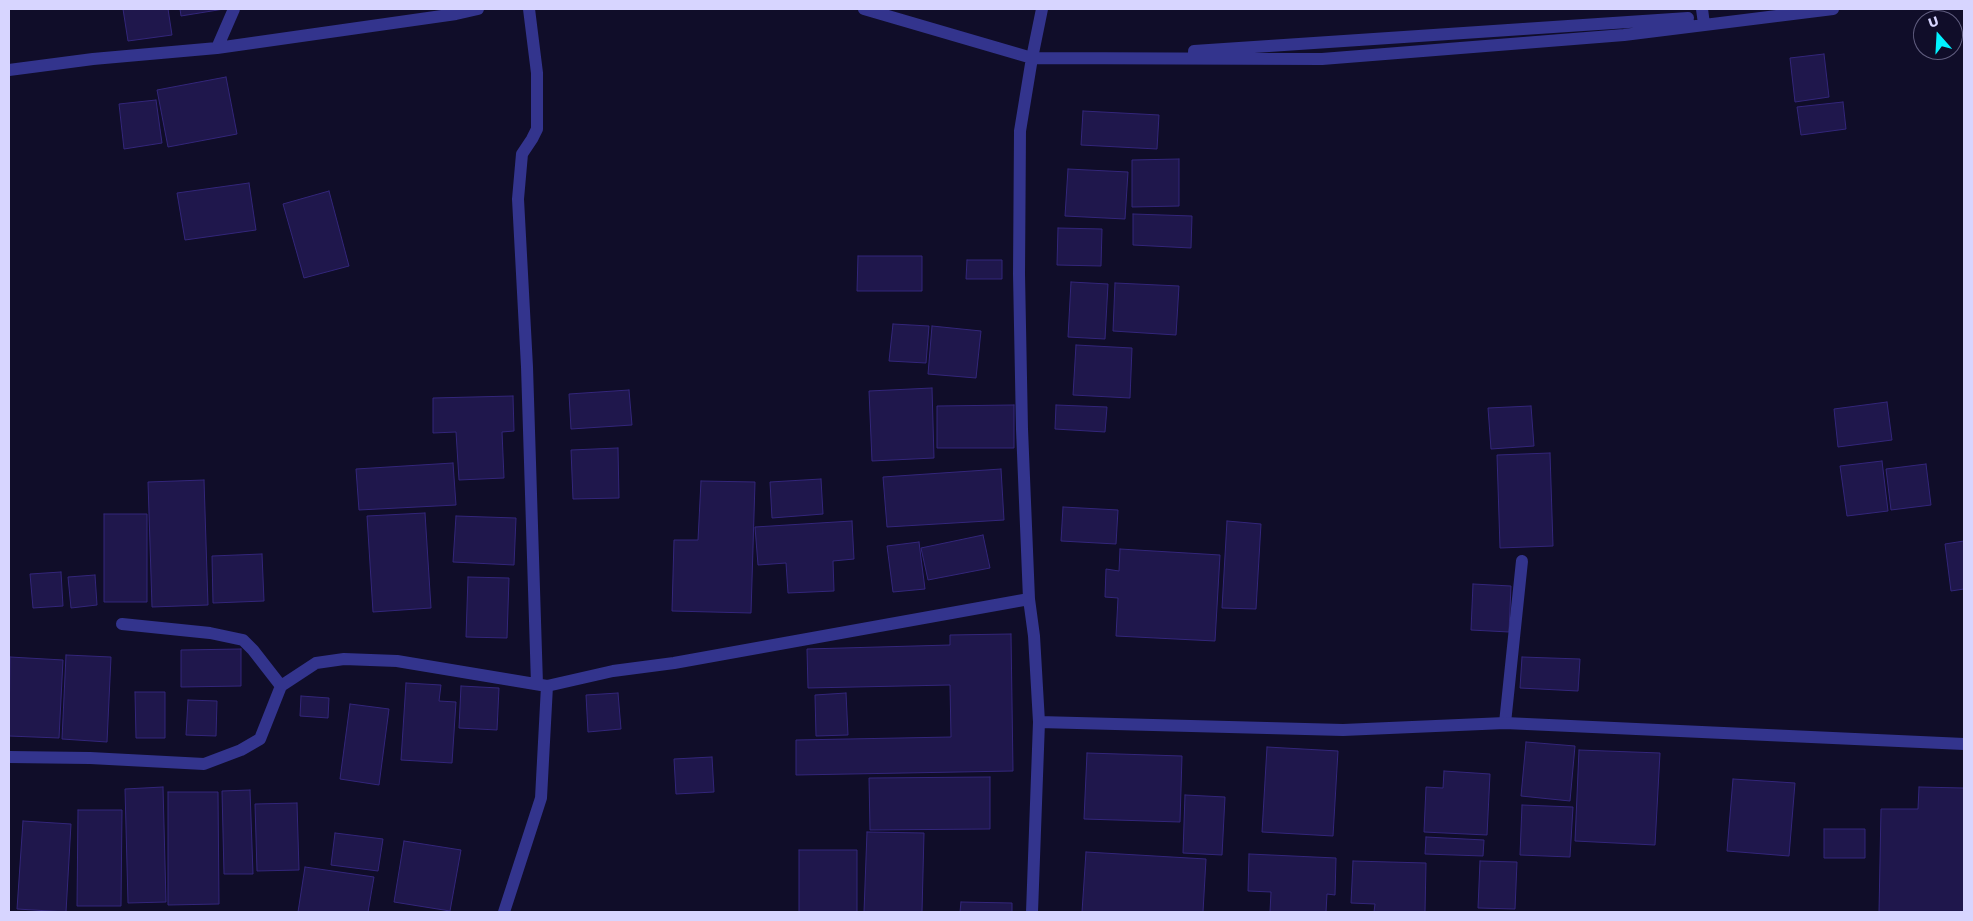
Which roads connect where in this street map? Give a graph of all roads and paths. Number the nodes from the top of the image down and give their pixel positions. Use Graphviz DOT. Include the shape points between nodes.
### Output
graph roads {
  1 [pos="234,9"];
  2 [pos="478,9"];
  3 [pos="529,9"];
  4 [pos="864,9"];
  5 [pos="1042,9"];
  6 [pos="1702,9"];
  7 [pos="1825,9"];
  8 [pos="1833,9"];
  9 [pos="1704,24"];
  10 [pos="217,48"];
  11 [pos="1032,58"];
  12 [pos="9,70"];
  13 [pos="1522,561"];
  14 [pos="1029,599"];
  15 [pos="122,624"];
  16 [pos="542,685"];
  17 [pos="281,686"];
  18 [pos="1039,722"];
  19 [pos="1505,723"];
  20 [pos="1964,744"];
  21 [pos="9,757"];
  22 [pos="504,912"];
  23 [pos="1032,912"];
  1 -- 10 [label="street"];
  2 -- 10 [label="street"];
  3 -- 16 [label="street" via="537,73 537,129 522,154 518,199"];
  4 -- 11 [label="street"];
  5 -- 11 [label="street"];
  6 -- 9 [label="street"];
  7 -- 11 [label="street" via="1115,56"];
  8 -- 9 [label="street"];
  9 -- 11 [label="street" via="1624,35 1322,59"];
  10 -- 12 [label="street"];
  11 -- 14 [label="street" via="1020,131 1019,264"];
  13 -- 19 [label="street"];
  14 -- 16 [label="street"];
  14 -- 18 [label="street"];
  15 -- 17 [label="street" via="210,633 243,640"];
  16 -- 17 [label="street" via="397,661 344,659 316,663"];
  16 -- 22 [label="street" via="541,798"];
  17 -- 21 [label="street" via="260,739 204,764"];
  18 -- 19 [label="street" via="1343,730"];
  18 -- 23 [label="street"];
  19 -- 20 [label="street"];
}
